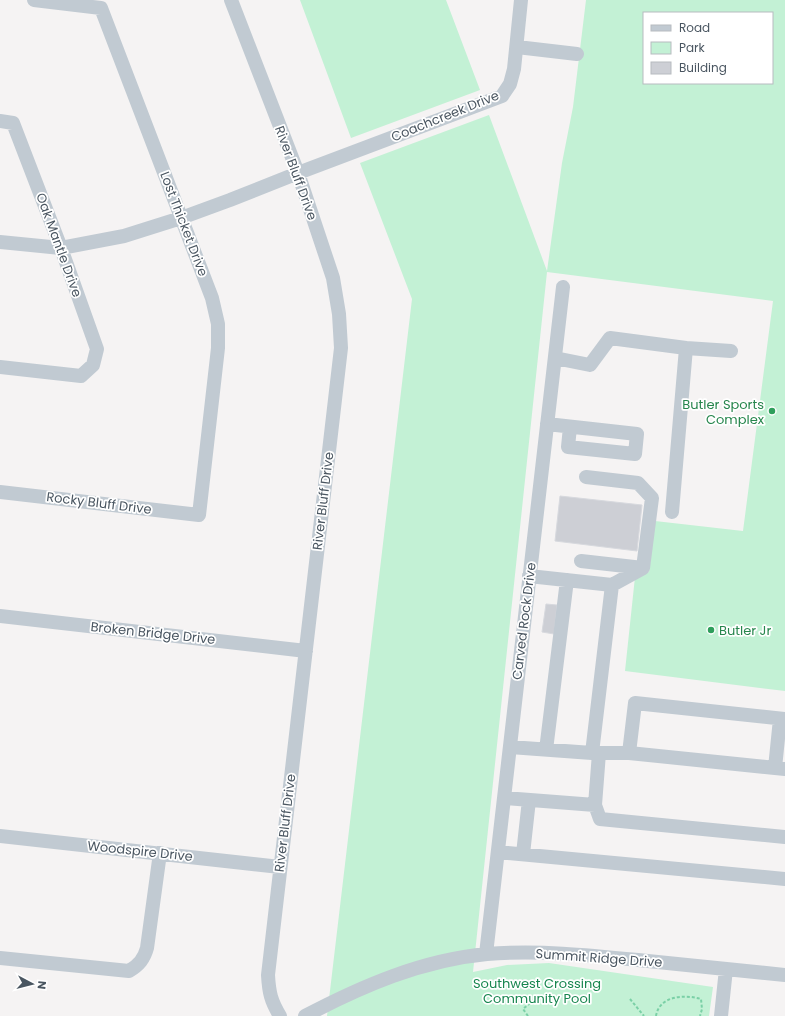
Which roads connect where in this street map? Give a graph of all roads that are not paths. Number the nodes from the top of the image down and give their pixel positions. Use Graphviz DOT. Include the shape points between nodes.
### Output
graph roads {
  1 [pos="34,0"];
  2 [pos="231,0"];
  3 [pos="521,0"];
  4 [pos="517,47"];
  5 [pos="577,54"];
  6 [pos="0,121"];
  7 [pos="298,173"];
  8 [pos="181,218"];
  9 [pos="0,242"];
  10 [pos="61,248"];
  11 [pos="563,287"];
  12 [pos="686,348"];
  13 [pos="731,351"];
  14 [pos="555,358"];
  15 [pos="0,367"];
  16 [pos="547,424"];
  17 [pos="570,427"];
  18 [pos="586,477"];
  19 [pos="0,492"];
  20 [pos="672,512"];
  21 [pos="199,515"];
  22 [pos="581,561"];
  23 [pos="643,568"];
  24 [pos="530,576"];
  25 [pos="567,580"];
  26 [pos="612,585"];
  27 [pos="0,616"];
  28 [pos="306,651"];
  29 [pos="783,719"];
  30 [pos="510,747"];
  31 [pos="546,750"];
  32 [pos="596,753"];
  33 [pos="629,753"];
  34 [pos="780,768"];
  35 [pos="504,798"];
  36 [pos="529,800"];
  37 [pos="595,804"];
  38 [pos="0,836"];
  39 [pos="785,837"];
  40 [pos="498,852"];
  41 [pos="160,853"];
  42 [pos="523,854"];
  43 [pos="280,867"];
  44 [pos="785,879"];
  45 [pos="486,954"];
  46 [pos="0,958"];
  47 [pos="726,969"];
  48 [pos="785,975"];
  49 [pos="280,1016"];
  50 [pos="305,1016"];
  51 [pos="721,1016"];
  1 -- 8 [label="street, Lost Thicket Drive" via="101,8"];
  2 -- 7 [label="street, River Bluff Drive"];
  3 -- 4 [label="street, Coachcreek Drive"];
  4 -- 5 [label="street"];
  4 -- 7 [label="street, Coachcreek Drive" via="510,84 502,96"];
  6 -- 10 [label="street, Oak Mantle Drive" via="13,123"];
  7 -- 8 [label="street, Coachcreek Drive"];
  7 -- 28 [label="street, River Bluff Drive" via="333,278 341,348"];
  8 -- 10 [label="street, Coachcreek Drive" via="124,236"];
  8 -- 21 [label="street, Lost Thicket Drive" via="212,298 218,324 218,348"];
  9 -- 10 [label="street, Coachcreek Drive"];
  10 -- 15 [label="street, Oak Mantle Drive" via="97,349 93,365 81,376"];
  11 -- 14 [label="street, Carved Rock Drive"];
  12 -- 13 [label="street"];
  12 -- 14 [label="street" via="610,338 590,364"];
  12 -- 20 [label="street"];
  14 -- 16 [label="street, Carved Rock Drive"];
  16 -- 17 [label="street"];
  16 -- 24 [label="street, Carved Rock Drive"];
  18 -- 23 [label="street" via="638,483 652,498"];
  19 -- 21 [label="street, Rocky Bluff Drive"];
  22 -- 23 [label="street"];
  23 -- 26 [label="street"];
  24 -- 25 [label="street"];
  24 -- 30 [label="street, Carved Rock Drive"];
  25 -- 26 [label="street"];
  25 -- 31 [label="street"];
  26 -- 32 [label="street"];
  27 -- 28 [label="street, Broken Bridge Drive"];
  28 -- 43 [label="street, River Bluff Drive"];
  29 -- 33 [label="street" via="636,703"];
  29 -- 34 [label="street"];
  30 -- 31 [label="street"];
  30 -- 35 [label="street, Carved Rock Drive"];
  31 -- 32 [label="street"];
  32 -- 33 [label="street"];
  32 -- 37 [label="street"];
  33 -- 34 [label="street"];
  35 -- 36 [label="street"];
  35 -- 40 [label="street, Carved Rock Drive"];
  36 -- 37 [label="street"];
  36 -- 42 [label="street"];
  37 -- 39 [label="street" via="600,819"];
  38 -- 41 [label="street, Woodspire Drive"];
  40 -- 42 [label="street"];
  40 -- 45 [label="street, Carved Rock Drive"];
  41 -- 43 [label="street, Woodspire Drive"];
  41 -- 46 [label="street" via="148,948 139,965 129,971"];
  42 -- 44 [label="street"];
  43 -- 49 [label="street, River Bluff Drive" via="268,975 268,991"];
  45 -- 47 [label="street, Summit Ridge Drive" via="574,954"];
  45 -- 50 [label="street, Summit Ridge Drive" via="406,971 368,985"];
  47 -- 48 [label="street, Summit Ridge Drive"];
  47 -- 51 [label="street"];
}
